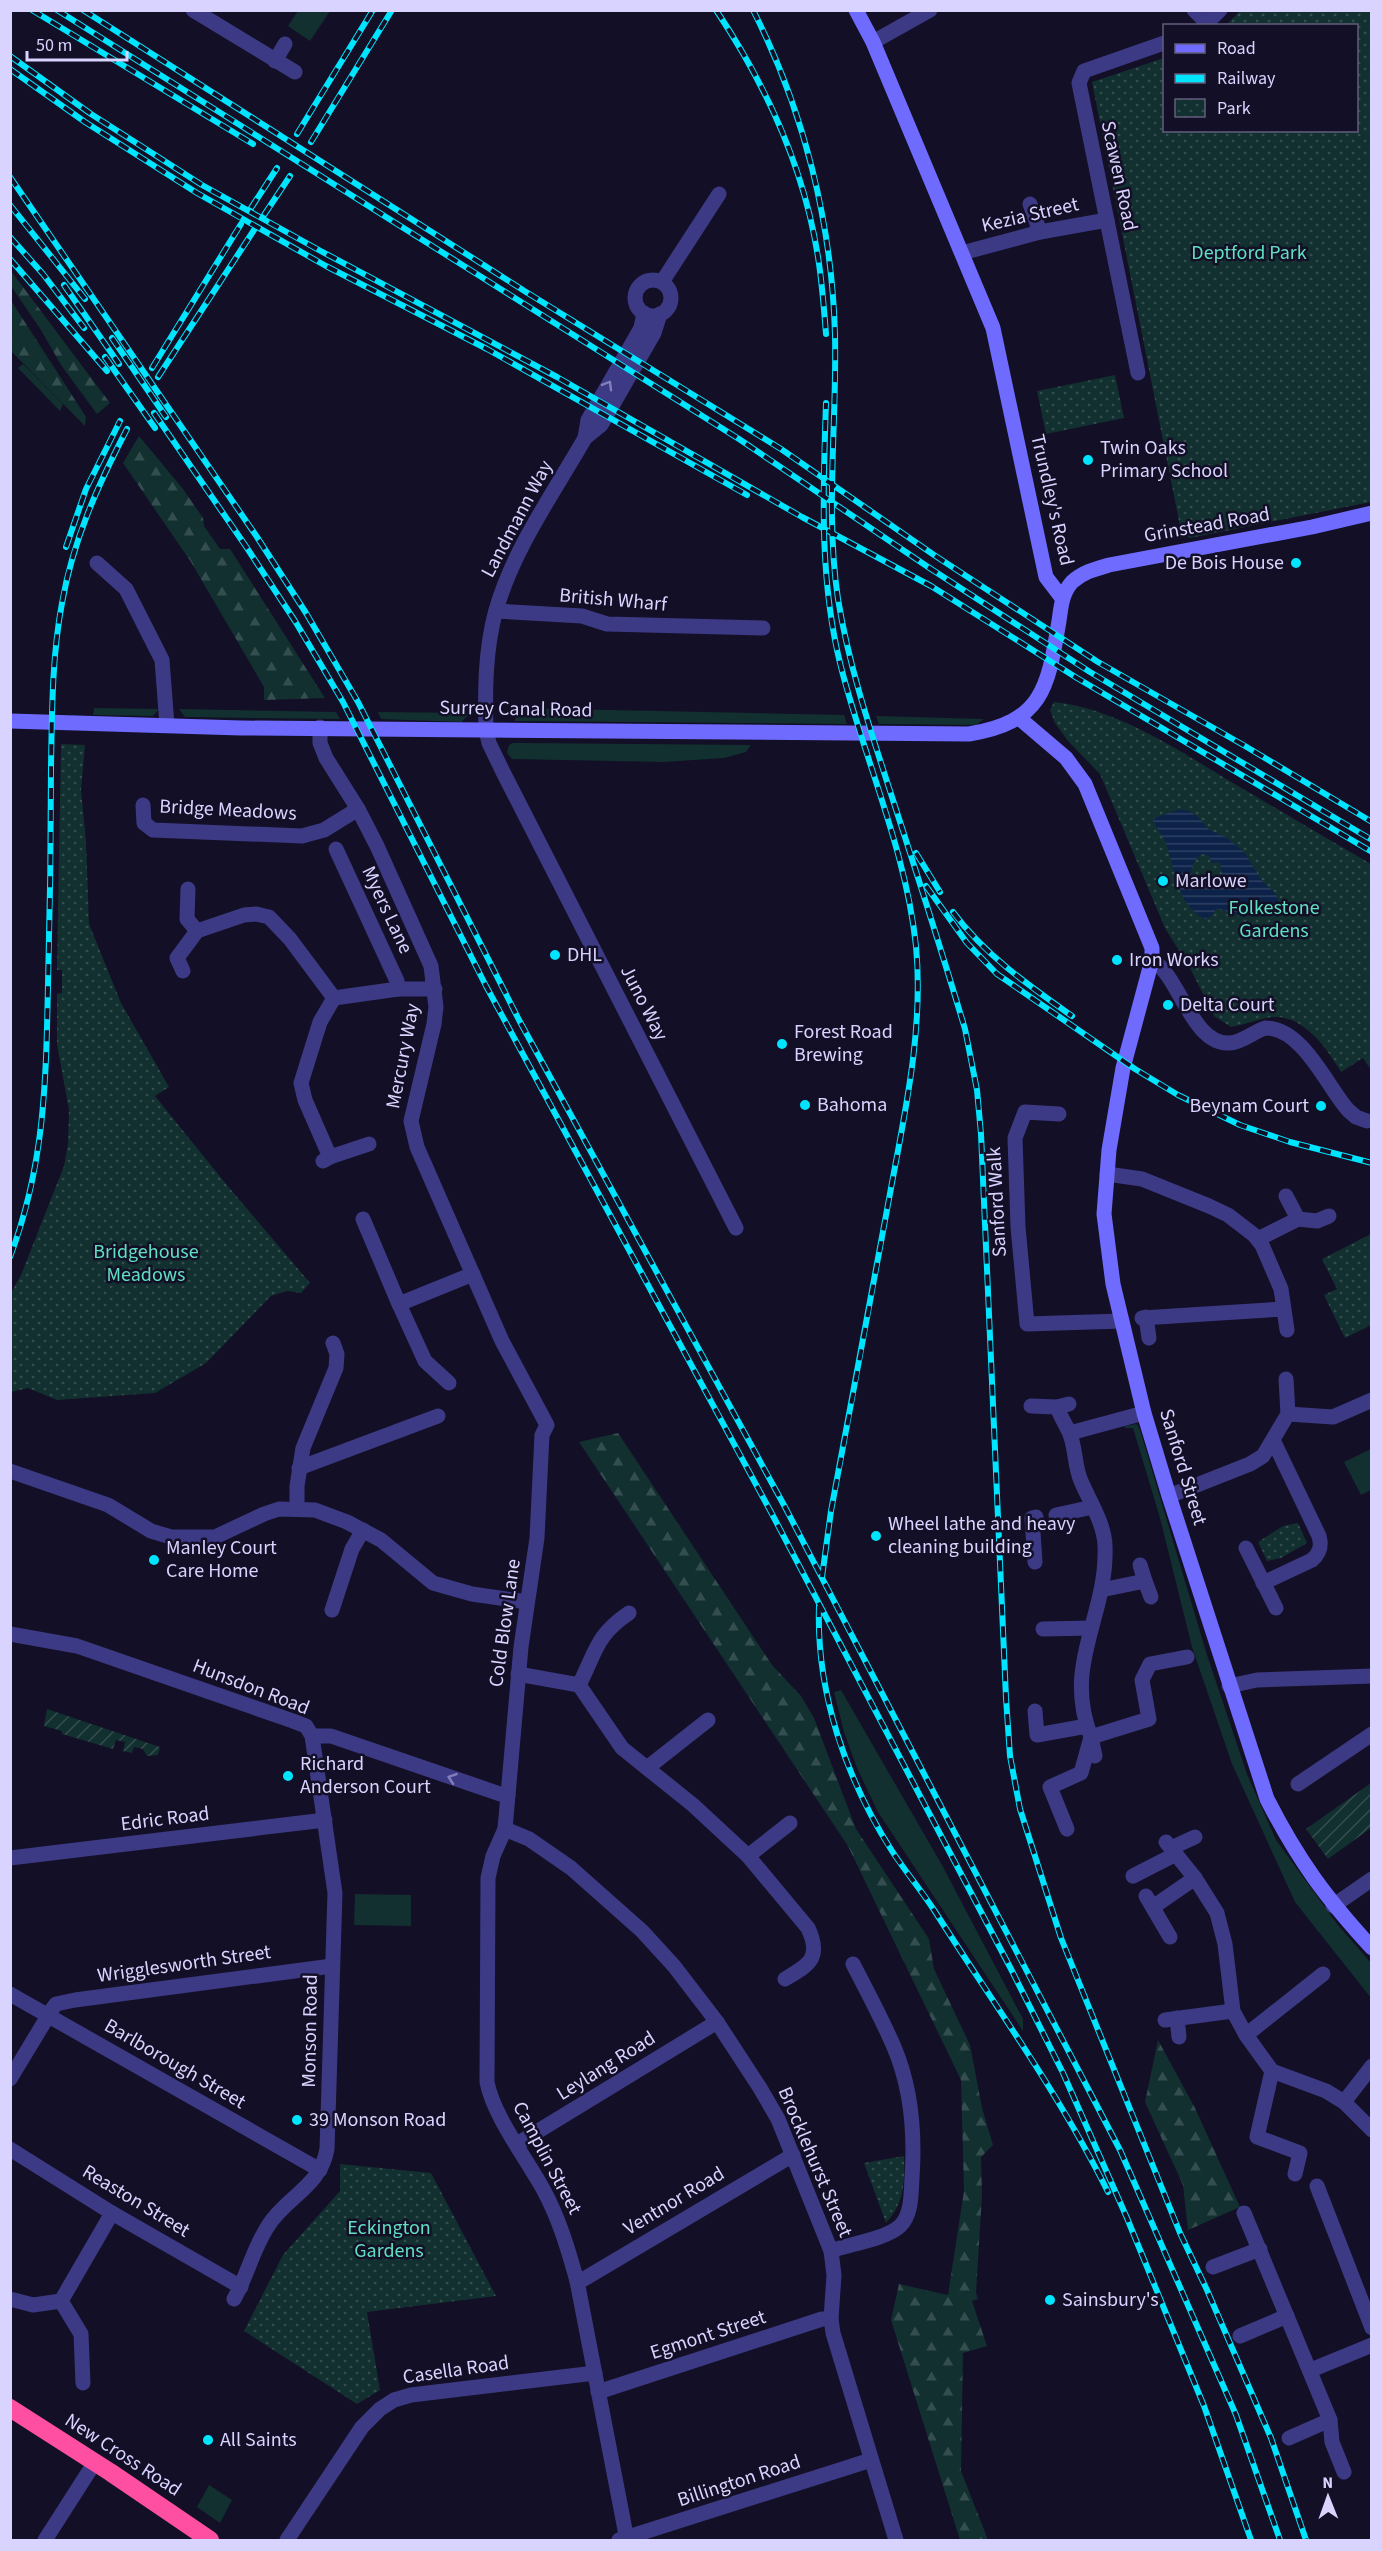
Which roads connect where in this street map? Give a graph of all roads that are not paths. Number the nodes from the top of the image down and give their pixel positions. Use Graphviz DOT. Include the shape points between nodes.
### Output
graph roads {
  1 [pos="193,10"];
  2 [pos="856,10"];
  3 [pos="930,10"];
  4 [pos="1194,10"];
  5 [pos="1220,10"];
  6 [pos="1205,24"];
  7 [pos="1207,24"];
  8 [pos="873,42"];
  9 [pos="285,44"];
  10 [pos="1163,44"];
  11 [pos="275,61"];
  12 [pos="295,72"];
  13 [pos="719,194"];
  14 [pos="1030,204"];
  15 [pos="1107,220"];
  16 [pos="1040,232"];
  17 [pos="962,253"];
  18 [pos="662,282"];
  19 [pos="664,310"];
  20 [pos="644,313"];
  21 [pos="1138,373"];
  22 [pos="585,438"];
  23 [pos="1371,513"];
  24 [pos="97,563"];
  25 [pos="1062,598"];
  26 [pos="496,611"];
  27 [pos="763,628"];
  28 [pos="1019,718"];
  29 [pos="10,721"];
  30 [pos="168,726"];
  31 [pos="320,727"];
  32 [pos="486,730"];
  33 [pos="143,805"];
  34 [pos="358,809"];
  35 [pos="336,849"];
  36 [pos="188,889"];
  37 [pos="197,931"];
  38 [pos="1152,960"];
  39 [pos="183,971"];
  40 [pos="398,989"];
  41 [pos="435,989"];
  42 [pos="334,998"];
  43 [pos="1059,1114"];
  44 [pos="1367,1121"];
  45 [pos="369,1144"];
  46 [pos="1107,1174"];
  47 [pos="1286,1196"];
  48 [pos="1329,1216"];
  49 [pos="1298,1218"];
  50 [pos="363,1219"];
  51 [pos="736,1228"];
  52 [pos="1258,1239"];
  53 [pos="473,1274"];
  54 [pos="399,1304"];
  55 [pos="1283,1309"];
  56 [pos="1122,1321"];
  57 [pos="1287,1330"];
  58 [pos="1149,1338"];
  59 [pos="333,1343"];
  60 [pos="1286,1379"];
  61 [pos="449,1383"];
  62 [pos="1371,1400"];
  63 [pos="1031,1406"];
  64 [pos="1144,1413"];
  65 [pos="1288,1414"];
  66 [pos="438,1416"];
  67 [pos="547,1425"];
  68 [pos="1070,1433"];
  69 [pos="1273,1440"];
  70 [pos="299,1468"];
  71 [pos="10,1471"];
  72 [pos="1169,1496"];
  73 [pos="1093,1507"];
  74 [pos="297,1508"];
  75 [pos="1056,1515"];
  76 [pos="1036,1517"];
  77 [pos="363,1530"];
  78 [pos="1246,1548"];
  79 [pos="1035,1562"];
  80 [pos="1140,1565"];
  81 [pos="1145,1581"];
  82 [pos="1263,1583"];
  83 [pos="1101,1590"];
  84 [pos="1151,1598"];
  85 [pos="527,1602"];
  86 [pos="1276,1608"];
  87 [pos="332,1610"];
  88 [pos="629,1613"];
  89 [pos="1091,1628"];
  90 [pos="1043,1629"];
  91 [pos="10,1634"];
  92 [pos="1187,1657"];
  93 [pos="518,1674"];
  94 [pos="1371,1676"];
  95 [pos="579,1686"];
  96 [pos="1229,1686"];
  97 [pos="1035,1712"];
  98 [pos="708,1720"];
  99 [pos="1089,1732"];
  100 [pos="1371,1734"];
  101 [pos="312,1736"];
  102 [pos="1095,1756"];
  103 [pos="647,1768"];
  104 [pos="1298,1784"];
  105 [pos="508,1795"];
  106 [pos="325,1820"];
  107 [pos="790,1823"];
  108 [pos="505,1829"];
  109 [pos="1067,1829"];
  110 [pos="1196,1837"];
  111 [pos="1171,1848"];
  112 [pos="748,1856"];
  113 [pos="10,1858"];
  114 [pos="1133,1876"];
  115 [pos="1195,1878"];
  116 [pos="1371,1879"];
  117 [pos="1333,1906"];
  118 [pos="1170,1937"];
  119 [pos="1371,1948"];
  120 [pos="853,1964"];
  121 [pos="332,1966"];
  122 [pos="1323,1974"];
  123 [pos="785,1979"];
  124 [pos="10,1994"];
  125 [pos="1233,2011"];
  126 [pos="47,2016"];
  127 [pos="717,2022"];
  128 [pos="1246,2035"];
  129 [pos="1179,2037"];
  130 [pos="1371,2066"];
  131 [pos="1272,2071"];
  132 [pos="10,2079"];
  133 [pos="1344,2102"];
  134 [pos="1371,2130"];
  135 [pos="517,2144"];
  136 [pos="10,2149"];
  137 [pos="793,2155"];
  138 [pos="320,2170"];
  139 [pos="1295,2174"];
  140 [pos="1317,2186"];
  141 [pos="112,2213"];
  142 [pos="1244,2213"];
  143 [pos="1260,2249"];
  144 [pos="831,2251"];
  145 [pos="1213,2267"];
  146 [pos="577,2281"];
  147 [pos="238,2293"];
  148 [pos="10,2299"];
  149 [pos="62,2301"];
  150 [pos="1287,2316"];
  151 [pos="831,2319"];
  152 [pos="1371,2328"];
  153 [pos="1240,2336"];
  154 [pos="1371,2345"];
  155 [pos="1311,2370"];
  156 [pos="595,2373"];
  157 [pos="82,2383"];
  158 [pos="598,2392"];
  159 [pos="10,2408"];
  160 [pos="1330,2420"];
  161 [pos="1289,2438"];
  162 [pos="871,2460"];
  163 [pos="95,2462"];
  164 [pos="1344,2472"];
  165 [pos="624,2540"];
  166 [pos="45,2541"];
  167 [pos="210,2541"];
  168 [pos="287,2541"];
  169 [pos="896,2541"];
  1 -- 11 [label="street"];
  2 -- 8 [label="main road, Trundley's Road"];
  3 -- 8 [label="street"];
  4 -- 6 [label="street"];
  5 -- 7 [label="street"];
  8 -- 17 [label="main road, Trundley's Road"];
  9 -- 11 [label="street"];
  10 -- 15 [label="street, Scawen Road" via="1084,71 1079,83"];
  11 -- 12 [label="street"];
  13 -- 18 [label="street"];
  14 -- 16 [label="street"];
  15 -- 16 [label="street, Kezia Street"];
  15 -- 21 [label="street, Scawen Road"];
  16 -- 17 [label="street, Kezia Street"];
  17 -- 25 [label="main road, Trundley's Road" via="993,328 1046,577"];
  18 -- 19 [label="street" via="671,296"];
  18 -- 20 [label="street, Landmann Way" via="645,282 636,291 637,304"];
  19 -- 20 [label="street"];
  19 -- 22 [label="street, Landmann Way" via="601,425"];
  22 -- 20 [label="street, Landmann Way, one-way" via="588,420 641,328"];
  22 -- 26 [label="street, Landmann Way" via="516,557"];
  23 -- 25 [label="main road, Grinstead Road" via="1109,565 1084,573 1070,584"];
  24 -- 30 [label="street" via="126,589 162,660"];
  25 -- 28 [label="main road" via="1046,687 1031,709"];
  26 -- 27 [label="street, British Wharf" via="582,616 607,624"];
  26 -- 32 [label="street, Landmann Way" via="488,657"];
  28 -- 32 [label="main road, Surrey Canal Road" via="969,734"];
  28 -- 38 [label="main road" via="1066,759 1085,784 1149,940"];
  29 -- 30 [label="main road, Surrey Canal Road"];
  30 -- 31 [label="main road, Surrey Canal Road"];
  31 -- 32 [label="main road, Surrey Canal Road"];
  31 -- 34 [label="street, Mercury Way" via="326,758"];
  32 -- 51 [label="street, Juno Way" via="513,793"];
  33 -- 34 [label="street, Bridge Meadows" via="144,823 153,830 302,836 324,830"];
  34 -- 41 [label="street, Mercury Way" via="425,950"];
  35 -- 40 [label="street, Myers Lane"];
  36 -- 37 [label="street" via="187,920"];
  37 -- 39 [label="street" via="177,958"];
  37 -- 42 [label="street" via="244,915 269,917"];
  38 -- 44 [label="street" via="1163,968 1204,1033 1226,1043 1265,1028 1283,1033 1308,1055 1348,1110"];
  38 -- 46 [label="main road, Sanford Street" via="1124,1068"];
  40 -- 41 [label="street"];
  40 -- 42 [label="street"];
  41 -- 53 [label="street, Mercury Way" via="434,1024 411,1121 417,1147"];
  42 -- 45 [label="street" via="320,1022 301,1083 305,1100 327,1159"];
  43 -- 56 [label="street, Sanford Walk" via="1025,1112 1015,1137 1027,1324"];
  46 -- 52 [label="street" via="1142,1179 1224,1213"];
  46 -- 56 [label="main road, Sanford Street" via="1104,1214"];
  47 -- 49 [label="street"];
  48 -- 49 [label="street" via="1317,1221"];
  49 -- 52 [label="street"];
  50 -- 54 [label="street"];
  52 -- 55 [label="street" via="1281,1289"];
  53 -- 54 [label="street"];
  53 -- 67 [label="street, Mercury Way" via="502,1341"];
  54 -- 61 [label="street" via="425,1360"];
  55 -- 57 [label="street"];
  55 -- 58 [label="street" via="1144,1318"];
  56 -- 64 [label="main road, Sanford Street"];
  59 -- 70 [label="street" via="336,1368 303,1448"];
  60 -- 65 [label="street"];
  62 -- 65 [label="street" via="1333,1417"];
  63 -- 68 [label="street" via="1062,1408"];
  64 -- 68 [label="street"];
  64 -- 72 [label="main road, Sanford Street"];
  65 -- 69 [label="street"];
  66 -- 70 [label="street"];
  67 -- 85 [label="street, Cold Blow Lane" via="542,1435 540,1507"];
  68 -- 73 [label="street" via="1079,1477"];
  69 -- 72 [label="street" via="1258,1460"];
  69 -- 82 [label="street" via="1321,1546 1312,1560"];
  70 -- 74 [label="street"];
  71 -- 74 [label="street" via="108,1504 151,1531 171,1537 215,1537 264,1514"];
  72 -- 96 [label="main road, Sanford Street"];
  73 -- 75 [label="street"];
  73 -- 83 [label="street" via="1105,1541"];
  74 -- 77 [label="street" via="331,1515"];
  76 -- 79 [label="street" via="1032,1518"];
  77 -- 85 [label="street" via="389,1545 433,1583 472,1594"];
  77 -- 87 [label="street" via="352,1550"];
  78 -- 82 [label="street"];
  80 -- 81 [label="street"];
  81 -- 83 [label="street"];
  81 -- 84 [label="street"];
  82 -- 86 [label="street"];
  83 -- 89 [label="street"];
  85 -- 93 [label="street, Cold Blow Lane"];
  88 -- 95 [label="street" via="601,1637"];
  89 -- 90 [label="street"];
  89 -- 99 [label="street" via="1083,1653 1080,1688"];
  91 -- 101 [label="street, Hunsdon Road" via="77,1646 293,1720 306,1726"];
  92 -- 99 [label="street" via="1150,1664 1142,1680 1152,1726"];
  93 -- 95 [label="street"];
  93 -- 105 [label="street, Cold Blow Lane"];
  94 -- 96 [label="street" via="1257,1680"];
  95 -- 103 [label="street" via="622,1749"];
  96 -- 117 [label="main road, Sanford Street" via="1267,1799 1288,1840"];
  97 -- 99 [label="street" via="1037,1735"];
  98 -- 103 [label="street"];
  99 -- 102 [label="street"];
  99 -- 109 [label="street" via="1081,1773 1050,1787"];
  100 -- 104 [label="street"];
  105 -- 101 [label="street, Hunsdon Road, one-way" via="331,1736"];
  101 -- 106 [label="street, Monson Road"];
  103 -- 112 [label="street"];
  105 -- 108 [label="street, Cold Blow Lane"];
  106 -- 113 [label="street, Edric Road"];
  106 -- 121 [label="street, Monson Road" via="335,1893"];
  107 -- 112 [label="street"];
  108 -- 127 [label="street, Brocklehurst Street" via="529,1839 570,1868 642,1931"];
  108 -- 135 [label="street, Camplin Street" via="488,1878 487,2082 494,2105"];
  110 -- 111 [label="street"];
  111 -- 114 [label="street"];
  111 -- 115 [label="street"];
  112 -- 123 [label="street" via="808,1928 814,1942 808,1966"];
  115 -- 118 [label="street" via="1150,1902"];
  115 -- 125 [label="street" via="1217,1913"];
  116 -- 117 [label="street"];
  117 -- 119 [label="main road, Sanford Street"];
  120 -- 144 [label="street" via="895,2048 908,2096 914,2154 911,2195 906,2219 899,2227"];
  121 -- 126 [label="street, Wrigglesworth Street" via="75,2000 56,2004"];
  121 -- 138 [label="street, Monson Road" via="327,2150"];
  122 -- 128 [label="street"];
  124 -- 126 [label="street, Barlborough Street"];
  125 -- 128 [label="street"];
  125 -- 129 [label="street" via="1171,2019"];
  126 -- 132 [label="street"];
  126 -- 138 [label="street, Barlborough Street"];
  127 -- 135 [label="street, Leylang Road"];
  127 -- 137 [label="street, Brocklehurst Street" via="778,2119"];
  128 -- 131 [label="street"];
  130 -- 133 [label="street"];
  131 -- 133 [label="street"];
  131 -- 139 [label="street" via="1257,2137 1300,2153"];
  133 -- 134 [label="street"];
  135 -- 146 [label="street, Camplin Street" via="552,2207"];
  136 -- 141 [label="street, Reaston Street"];
  137 -- 144 [label="street, Brocklehurst Street"];
  137 -- 146 [label="street, Ventnor Road"];
  138 -- 147 [label="street, Monson Road" via="268,2224"];
  140 -- 152 [label="street"];
  141 -- 147 [label="street, Reaston Street"];
  141 -- 149 [label="street"];
  142 -- 143 [label="street"];
  143 -- 145 [label="street"];
  143 -- 150 [label="street"];
  144 -- 151 [label="street, Brocklehurst Street"];
  146 -- 156 [label="street, Camplin Street"];
  148 -- 149 [label="street" via="33,2304"];
  149 -- 157 [label="street" via="81,2334"];
  150 -- 153 [label="street"];
  150 -- 155 [label="street"];
  151 -- 158 [label="street, Egmont Street"];
  151 -- 162 [label="street, Brocklehurst Street"];
  154 -- 155 [label="street"];
  155 -- 160 [label="street"];
  156 -- 158 [label="street, Camplin Street"];
  156 -- 168 [label="street, Casella Road" via="394,2400 362,2427"];
  158 -- 165 [label="street, Camplin Street"];
  159 -- 163 [label="highway, New Cross Road"];
  160 -- 161 [label="street"];
  160 -- 164 [label="street" via="1332,2442"];
  162 -- 165 [label="street, Billington Road"];
  162 -- 169 [label="street, Brocklehurst Street"];
  163 -- 166 [label="street"];
  163 -- 167 [label="highway, New Cross Road"];
}
